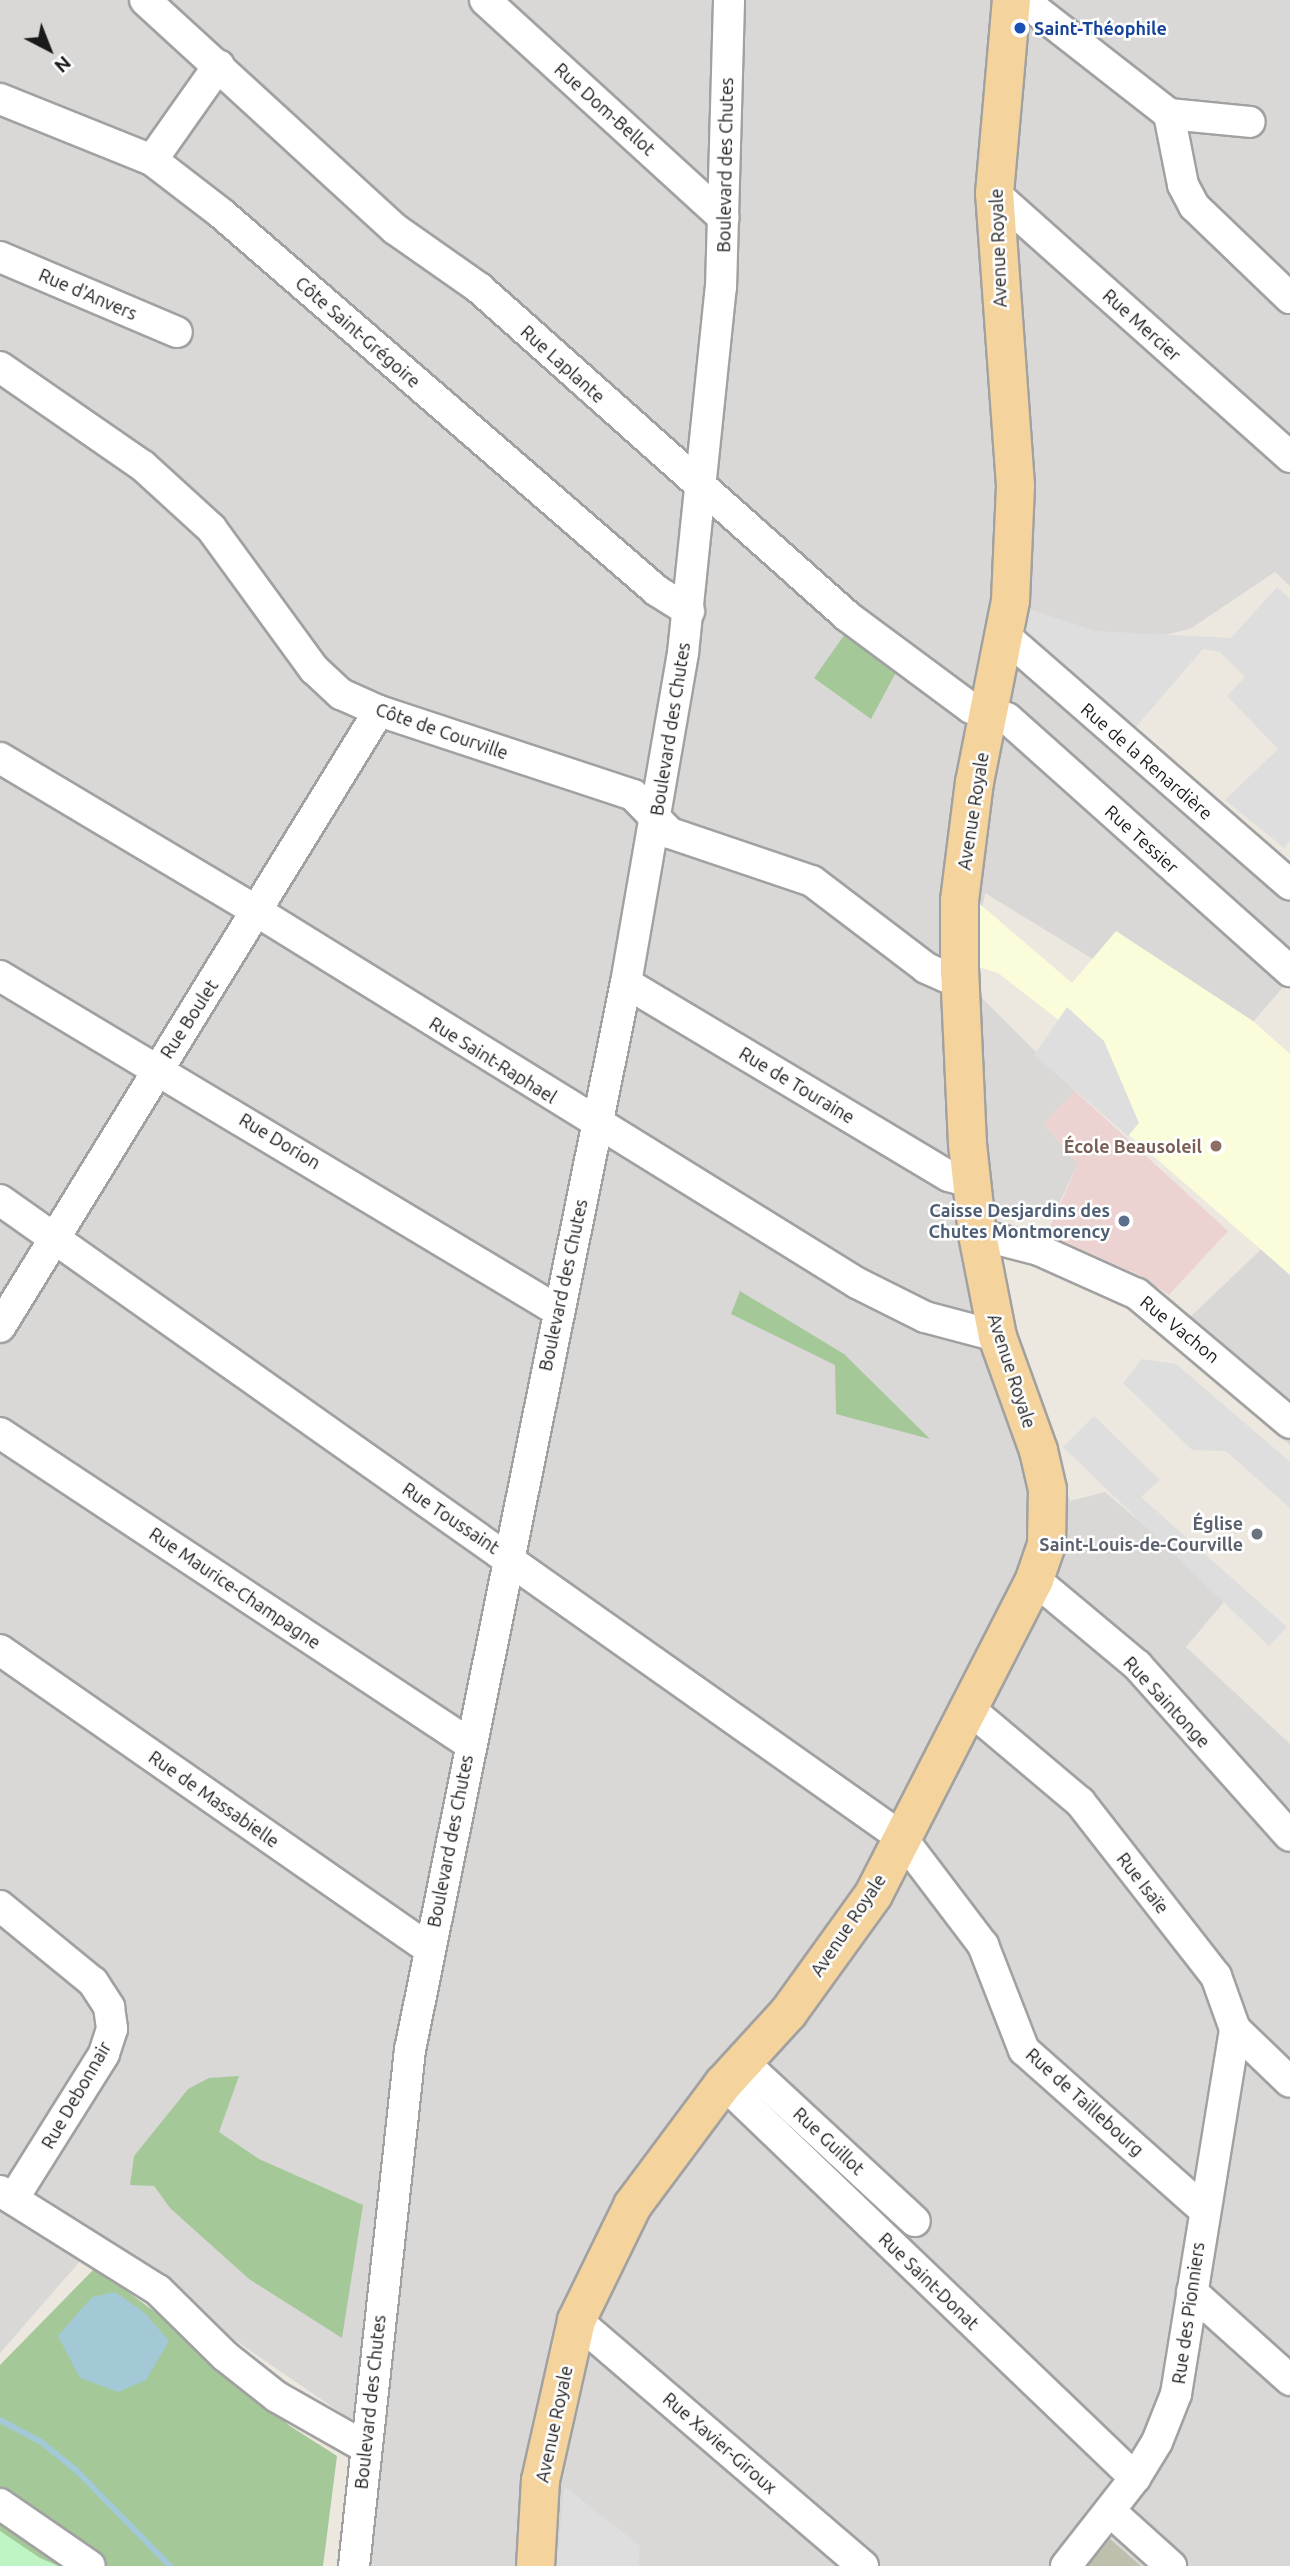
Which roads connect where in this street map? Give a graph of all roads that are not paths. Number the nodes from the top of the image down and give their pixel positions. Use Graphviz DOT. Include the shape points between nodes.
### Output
graph roads {
  1 [pos="145,0"];
  2 [pos="485,0"];
  3 [pos="729,0"];
  4 [pos="1011,0"];
  5 [pos="1023,0"];
  6 [pos="219,65"];
  7 [pos="0,99"];
  8 [pos="1169,114"];
  9 [pos="1250,122"];
  10 [pos="152,160"];
  11 [pos="994,193"];
  12 [pos="724,218"];
  13 [pos="0,257"];
  14 [pos="1290,298"];
  15 [pos="177,332"];
  16 [pos="0,367"];
  17 [pos="1290,457"];
  18 [pos="702,488"];
  19 [pos="689,611"];
  20 [pos="1005,636"];
  21 [pos="379,711"];
  22 [pos="991,713"];
  23 [pos="0,758"];
  24 [pos="656,819"];
  25 [pos="1290,885"];
  26 [pos="258,912"];
  27 [pos="1290,971"];
  28 [pos="0,976"];
  29 [pos="626,983"];
  30 [pos="959,983"];
  31 [pos="158,1067"];
  32 [pos="597,1125"];
  33 [pos="970,1182"];
  34 [pos="0,1200"];
  35 [pos="977,1234"];
  36 [pos="56,1240"];
  37 [pos="557,1310"];
  38 [pos="0,1327"];
  39 [pos="997,1336"];
  40 [pos="1290,1423"];
  41 [pos="0,1433"];
  42 [pos="509,1557"];
  43 [pos="1034,1579"];
  44 [pos="0,1650"];
  45 [pos="967,1707"];
  46 [pos="470,1744"];
  47 [pos="1290,1836"];
  48 [pos="901,1837"];
  49 [pos="0,1906"];
  50 [pos="428,1948"];
  51 [pos="1235,2029"];
  52 [pos="733,2072"];
  53 [pos="1290,2082"];
  54 [pos="7,2195"];
  55 [pos="1203,2209"];
  56 [pos="915,2221"];
  57 [pos="1192,2292"];
  58 [pos="576,2320"];
  59 [pos="1290,2380"];
  60 [pos="365,2447"];
  61 [pos="1135,2478"];
  62 [pos="0,2504"];
  63 [pos="1111,2512"];
  64 [pos="90,2566"];
  65 [pos="354,2566"];
  66 [pos="535,2566"];
  67 [pos="863,2566"];
  68 [pos="1066,2566"];
  69 [pos="1171,2566"];
  1 -- 6 [label="street, Rue Laplante"];
  2 -- 12 [label="street, Rue Dom-Bellot"];
  3 -- 12 [label="street, Boulevard des Chutes"];
  4 -- 11 [label="main road, Avenue Royale"];
  5 -- 8 [label="street"];
  6 -- 10 [label="street"];
  6 -- 18 [label="street, Rue Laplante" via="396,229 479,288"];
  7 -- 10 [label="street, Côte Saint-Grégoire"];
  8 -- 9 [label="street"];
  8 -- 14 [label="street" via="1183,185 1194,206"];
  10 -- 19 [label="street, Côte Saint-Grégoire" via="222,214 657,591"];
  11 -- 17 [label="street, Rue Mercier"];
  11 -- 20 [label="main road, Avenue Royale" via="1015,485"];
  12 -- 18 [label="street, Boulevard des Chutes"];
  13 -- 15 [label="street, Rue d'Anvers"];
  16 -- 21 [label="street, Côte de Courville" via="143,466 211,528 314,669 341,694"];
  18 -- 19 [label="street, Boulevard des Chutes"];
  18 -- 22 [label="street, Rue Laplante" via="847,616 971,708"];
  19 -- 24 [label="street, Boulevard des Chutes"];
  20 -- 22 [label="main road, Avenue Royale"];
  20 -- 25 [label="street, Rue de la Renardière"];
  21 -- 24 [label="street, Côte de Courville" via="633,795"];
  21 -- 26 [label="street, Rue Boulet"];
  22 -- 27 [label="street, Rue Tessier" via="1007,718"];
  22 -- 30 [label="main road, Avenue Royale" via="974,782 959,900"];
  23 -- 26 [label="street, Rue Saint-Raphael"];
  24 -- 29 [label="street, Boulevard des Chutes"];
  24 -- 30 [label="street, Côte de Courville" via="670,833 812,881 926,968"];
  26 -- 31 [label="street, Rue Boulet"];
  26 -- 32 [label="street, Rue Saint-Raphael"];
  28 -- 31 [label="street, Rue Dorion"];
  29 -- 32 [label="street, Boulevard des Chutes"];
  29 -- 33 [label="street, Rue de Touraine" via="949,1176"];
  30 -- 33 [label="main road, Avenue Royale"];
  31 -- 36 [label="street, Rue Boulet"];
  31 -- 37 [label="street, Rue Dorion"];
  32 -- 37 [label="street, Boulevard des Chutes"];
  32 -- 39 [label="street, Rue Saint-Raphael" via="857,1283 926,1317"];
  33 -- 35 [label="main road, Avenue Royale"];
  34 -- 36 [label="street, Rue Toussaint"];
  35 -- 39 [label="main road, Avenue Royale"];
  35 -- 40 [label="street, Rue Vachon" via="1039,1250 1144,1299"];
  36 -- 38 [label="street, Rue Boulet"];
  36 -- 42 [label="street, Rue Toussaint"];
  37 -- 42 [label="street, Boulevard des Chutes"];
  39 -- 43 [label="main road, Avenue Royale" via="1038,1450 1047,1489 1046,1544"];
  41 -- 46 [label="street, Rue Maurice-Champagne"];
  42 -- 46 [label="street, Boulevard des Chutes"];
  42 -- 48 [label="street, Rue Toussaint"];
  43 -- 45 [label="main road, Avenue Royale"];
  43 -- 47 [label="street, Rue Saintonge" via="1137,1665"];
  44 -- 50 [label="street, Rue de Massabielle"];
  45 -- 48 [label="main road, Avenue Royale"];
  45 -- 51 [label="street, Rue Isaïe" via="1080,1802 1216,1976"];
  46 -- 50 [label="street, Boulevard des Chutes"];
  48 -- 52 [label="main road, Avenue Royale" via="873,1894 788,2012"];
  48 -- 55 [label="street, Rue de Taillebourg" via="983,1945 1024,2050"];
  49 -- 54 [label="street, Rue Debonnair" via="93,1982 109,2007 112,2029 104,2054"];
  50 -- 60 [label="street, Boulevard des Chutes" via="410,2050"];
  51 -- 53 [label="street, Rue Isaïe"];
  51 -- 55 [label="street, Rue des Pionniers"];
  52 -- 56 [label="street, Rue Guillot"];
  52 -- 58 [label="main road, Avenue Royale" via="632,2205"];
  52 -- 61 [label="street, Rue Saint-Donat"];
  54 -- 60 [label="street" via="158,2290 225,2356 276,2397"];
  55 -- 57 [label="street, Rue des Pionniers"];
  57 -- 59 [label="street"];
  57 -- 61 [label="street, Rue des Pionniers" via="1176,2394 1157,2442"];
  58 -- 66 [label="main road, Avenue Royale" via="540,2480"];
  58 -- 67 [label="street, Rue Xavier-Giroux"];
  60 -- 65 [label="street, Boulevard des Chutes"];
  61 -- 63 [label="street, Rue des Pionniers"];
  62 -- 64 [label="street"];
  63 -- 68 [label="street, Rue des Pionniers"];
  63 -- 69 [label="street"];
}
